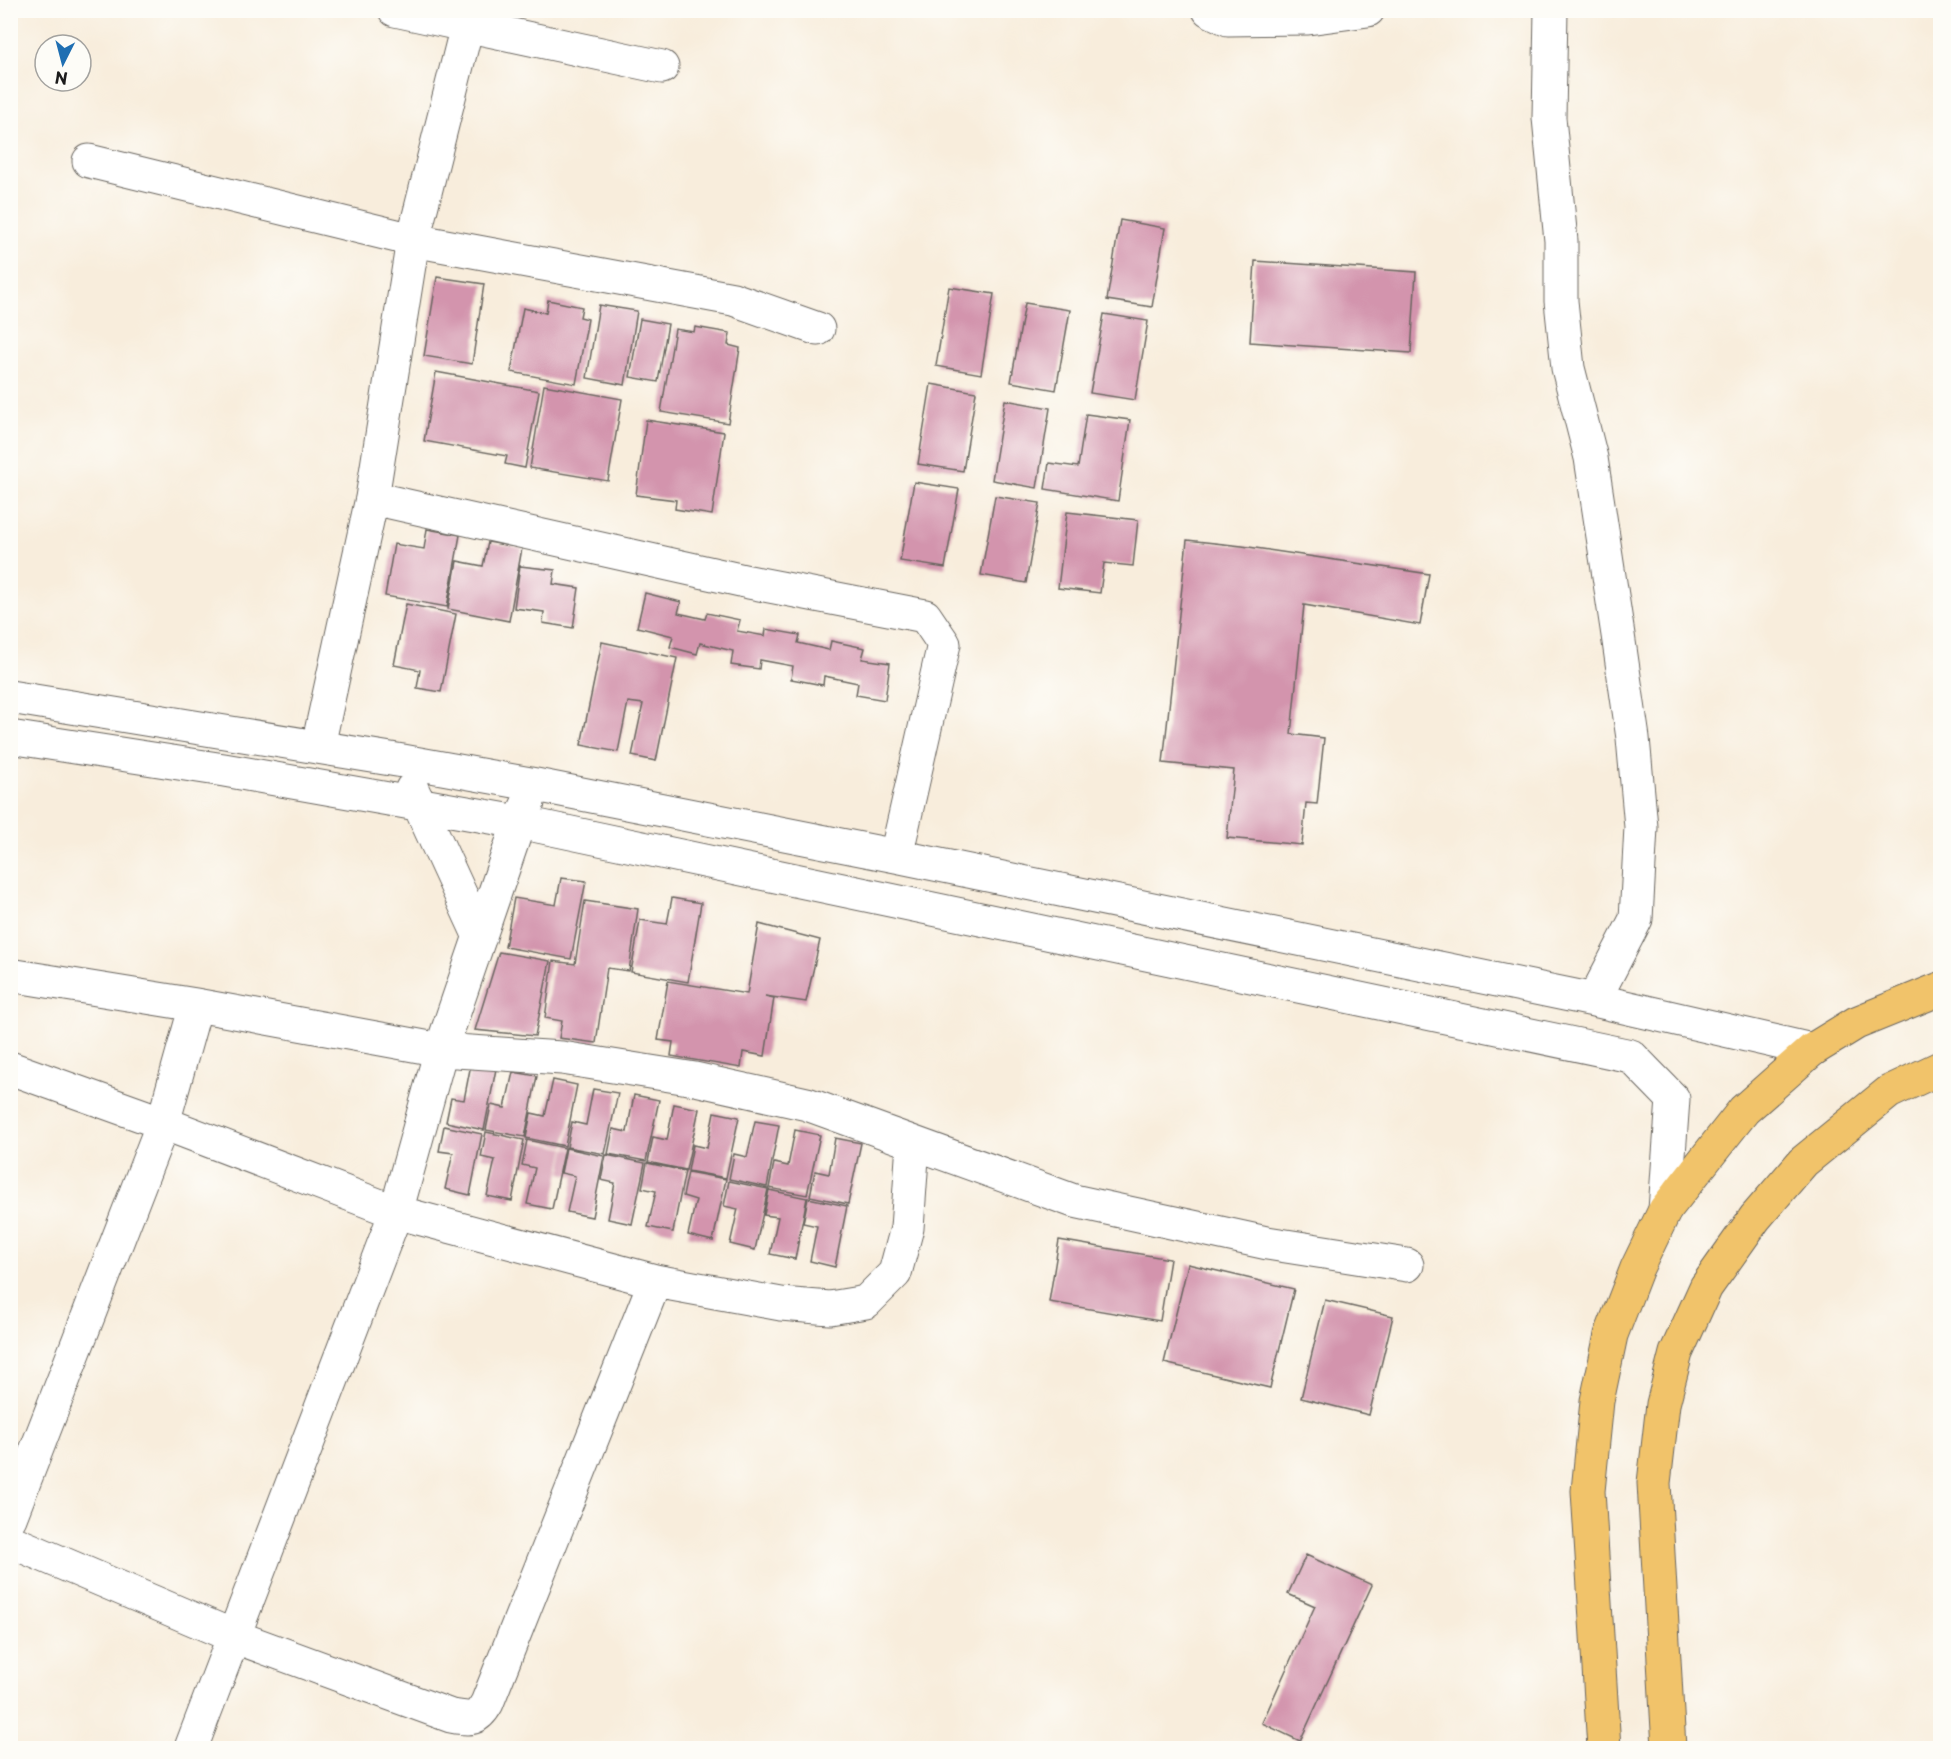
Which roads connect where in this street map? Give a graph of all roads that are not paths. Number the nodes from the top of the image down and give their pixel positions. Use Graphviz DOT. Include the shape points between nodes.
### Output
graph roads {
  1 [pos="395,10"];
  2 [pos="1209,10"];
  3 [pos="1368,10"];
  4 [pos="1551,10"];
  5 [pos="469,18"];
  6 [pos="662,67"];
  7 [pos="89,161"];
  8 [pos="413,240"];
  9 [pos="818,329"];
  10 [pos="372,498"];
  11 [pos="10,698"];
  12 [pos="10,737"];
  13 [pos="318,746"];
  14 [pos="403,762"];
  15 [pos="536,785"];
  16 [pos="418,804"];
  17 [pos="519,822"];
  18 [pos="896,856"];
  19 [pos="480,937"];
  20 [pos="10,975"];
  21 [pos="1941,989"];
  22 [pos="1593,1000"];
  23 [pos="196,1005"];
  24 [pos="441,1050"];
  25 [pos="1812,1050"];
  26 [pos="10,1068"];
  27 [pos="1941,1068"];
  28 [pos="163,1123"];
  29 [pos="913,1144"];
  30 [pos="1665,1210"];
  31 [pos="396,1212"];
  32 [pos="1407,1264"];
  33 [pos="655,1281"];
  34 [pos="10,1518"];
  35 [pos="10,1540"];
  36 [pos="233,1636"];
  37 [pos="191,1749"];
  38 [pos="1604,1749"];
  39 [pos="1669,1749"];
  1 -- 5 [label="street"];
  2 -- 3 [label="street" via="1228,19 1308,18"];
  4 -- 22 [label="street" via="1549,118 1568,369 1591,458 1633,738 1641,826 1636,919"];
  5 -- 6 [label="street"];
  5 -- 8 [label="street"];
  7 -- 8 [label="street"];
  8 -- 9 [label="street" via="733,299"];
  8 -- 10 [label="street"];
  10 -- 13 [label="street"];
  10 -- 18 [label="street" via="925,616 944,644"];
  11 -- 13 [label="street"];
  12 -- 16 [label="street"];
  13 -- 14 [label="street"];
  14 -- 15 [label="street"];
  14 -- 16 [label="street"];
  15 -- 17 [label="street"];
  15 -- 18 [label="street"];
  16 -- 17 [label="street"];
  16 -- 19 [label="street"];
  17 -- 19 [label="street"];
  17 -- 30 [label="street" via="1631,1056 1674,1099"];
  18 -- 22 [label="street"];
  19 -- 24 [label="street"];
  20 -- 23 [label="street"];
  21 -- 25 [label="main road" via="1856,1023"];
  22 -- 25 [label="street"];
  23 -- 24 [label="street"];
  23 -- 28 [label="street"];
  24 -- 29 [label="street" via="562,1058 695,1078 807,1104"];
  24 -- 31 [label="street"];
  25 -- 30 [label="main road" via="1744,1110"];
  26 -- 28 [label="street"];
  27 -- 39 [label="main road" via="1889,1092 1803,1162 1755,1218 1706,1287 1676,1353 1663,1404 1654,1484"];
  28 -- 31 [label="street"];
  28 -- 34 [label="street"];
  29 -- 32 [label="street" via="1074,1201 1267,1242"];
  29 -- 33 [label="street" via="907,1228 895,1273 866,1302 830,1308 781,1304"];
  30 -- 38 [label="main road" via="1611,1335 1596,1401 1588,1491"];
  31 -- 33 [label="street"];
  31 -- 36 [label="street"];
  33 -- 36 [label="street" via="482,1713 471,1719 452,1716"];
  35 -- 36 [label="street"];
  36 -- 37 [label="street"];
}
